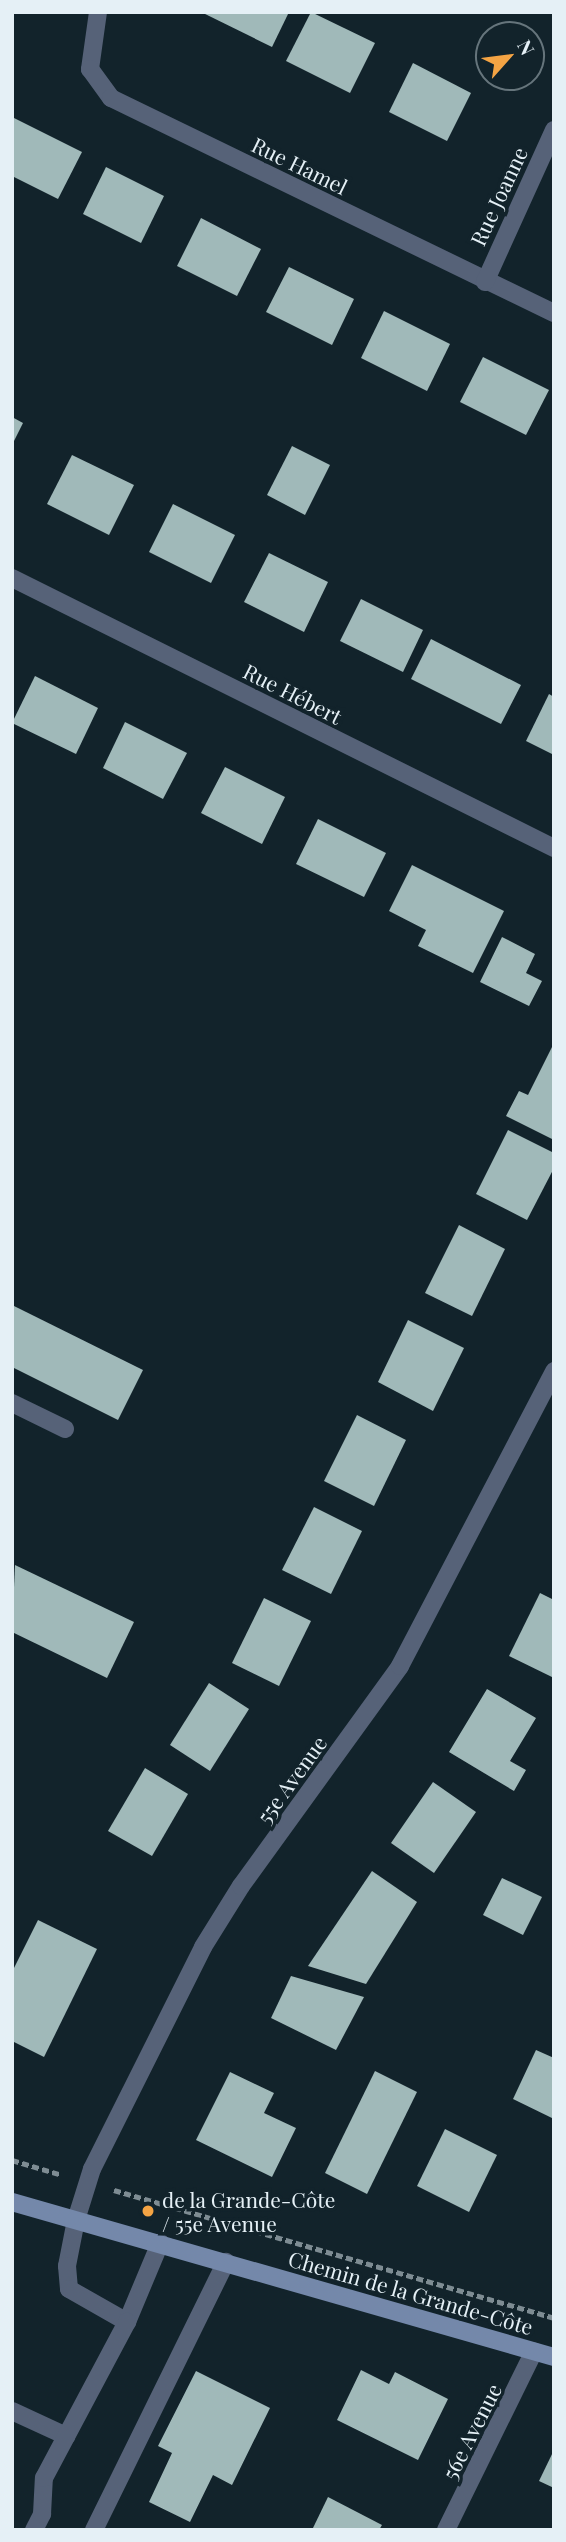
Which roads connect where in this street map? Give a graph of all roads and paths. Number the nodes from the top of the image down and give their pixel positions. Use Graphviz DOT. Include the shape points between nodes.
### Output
graph roads {
  1 [pos="98,12"];
  2 [pos="554,130"];
  3 [pos="485,282"];
  4 [pos="554,313"];
  5 [pos="12,578"];
  6 [pos="554,848"];
  7 [pos="554,1371"];
  8 [pos="12,1403"];
  9 [pos="65,1429"];
  10 [pos="12,2160"];
  11 [pos="41,2169"];
  12 [pos="132,2195"];
  13 [pos="12,2202"];
  14 [pos="76,2220"];
  15 [pos="160,2243"];
  16 [pos="226,2262"];
  17 [pos="554,2318"];
  18 [pos="127,2322"];
  19 [pos="534,2351"];
  20 [pos="554,2357"];
  21 [pos="12,2411"];
  22 [pos="66,2436"];
  23 [pos="34,2530"];
  24 [pos="94,2530"];
  25 [pos="446,2530"];
  1 -- 3 [label="street, Rue Hamel" via="90,69 111,97"];
  2 -- 3 [label="street, Rue Joanne"];
  3 -- 4 [label="street, Rue Hamel"];
  5 -- 6 [label="street, Rue Hébert"];
  7 -- 14 [label="street, 55e Avenue" via="410,1650 202,1947 92,2169"];
  8 -- 9 [label="street"];
  10 -- 11 [label="path"];
  12 -- 17 [label="path, Chemin de la Grande-Côte"];
  13 -- 14 [label="main road, Chemin de la Grande-Côte"];
  14 -- 15 [label="main road, Chemin de la Grande-Côte"];
  14 -- 18 [label="street, 55e Avenue" via="67,2266 69,2289"];
  15 -- 16 [label="main road, Chemin de la Grande-Côte"];
  15 -- 18 [label="street"];
  16 -- 19 [label="main road, Chemin de la Grande-Côte"];
  16 -- 24 [label="street"];
  18 -- 22 [label="street"];
  19 -- 20 [label="main road, Chemin de la Grande-Côte"];
  19 -- 25 [label="street, 56e Avenue"];
  21 -- 22 [label="street"];
  22 -- 23 [label="street" via="44,2478 42,2514"];
}
